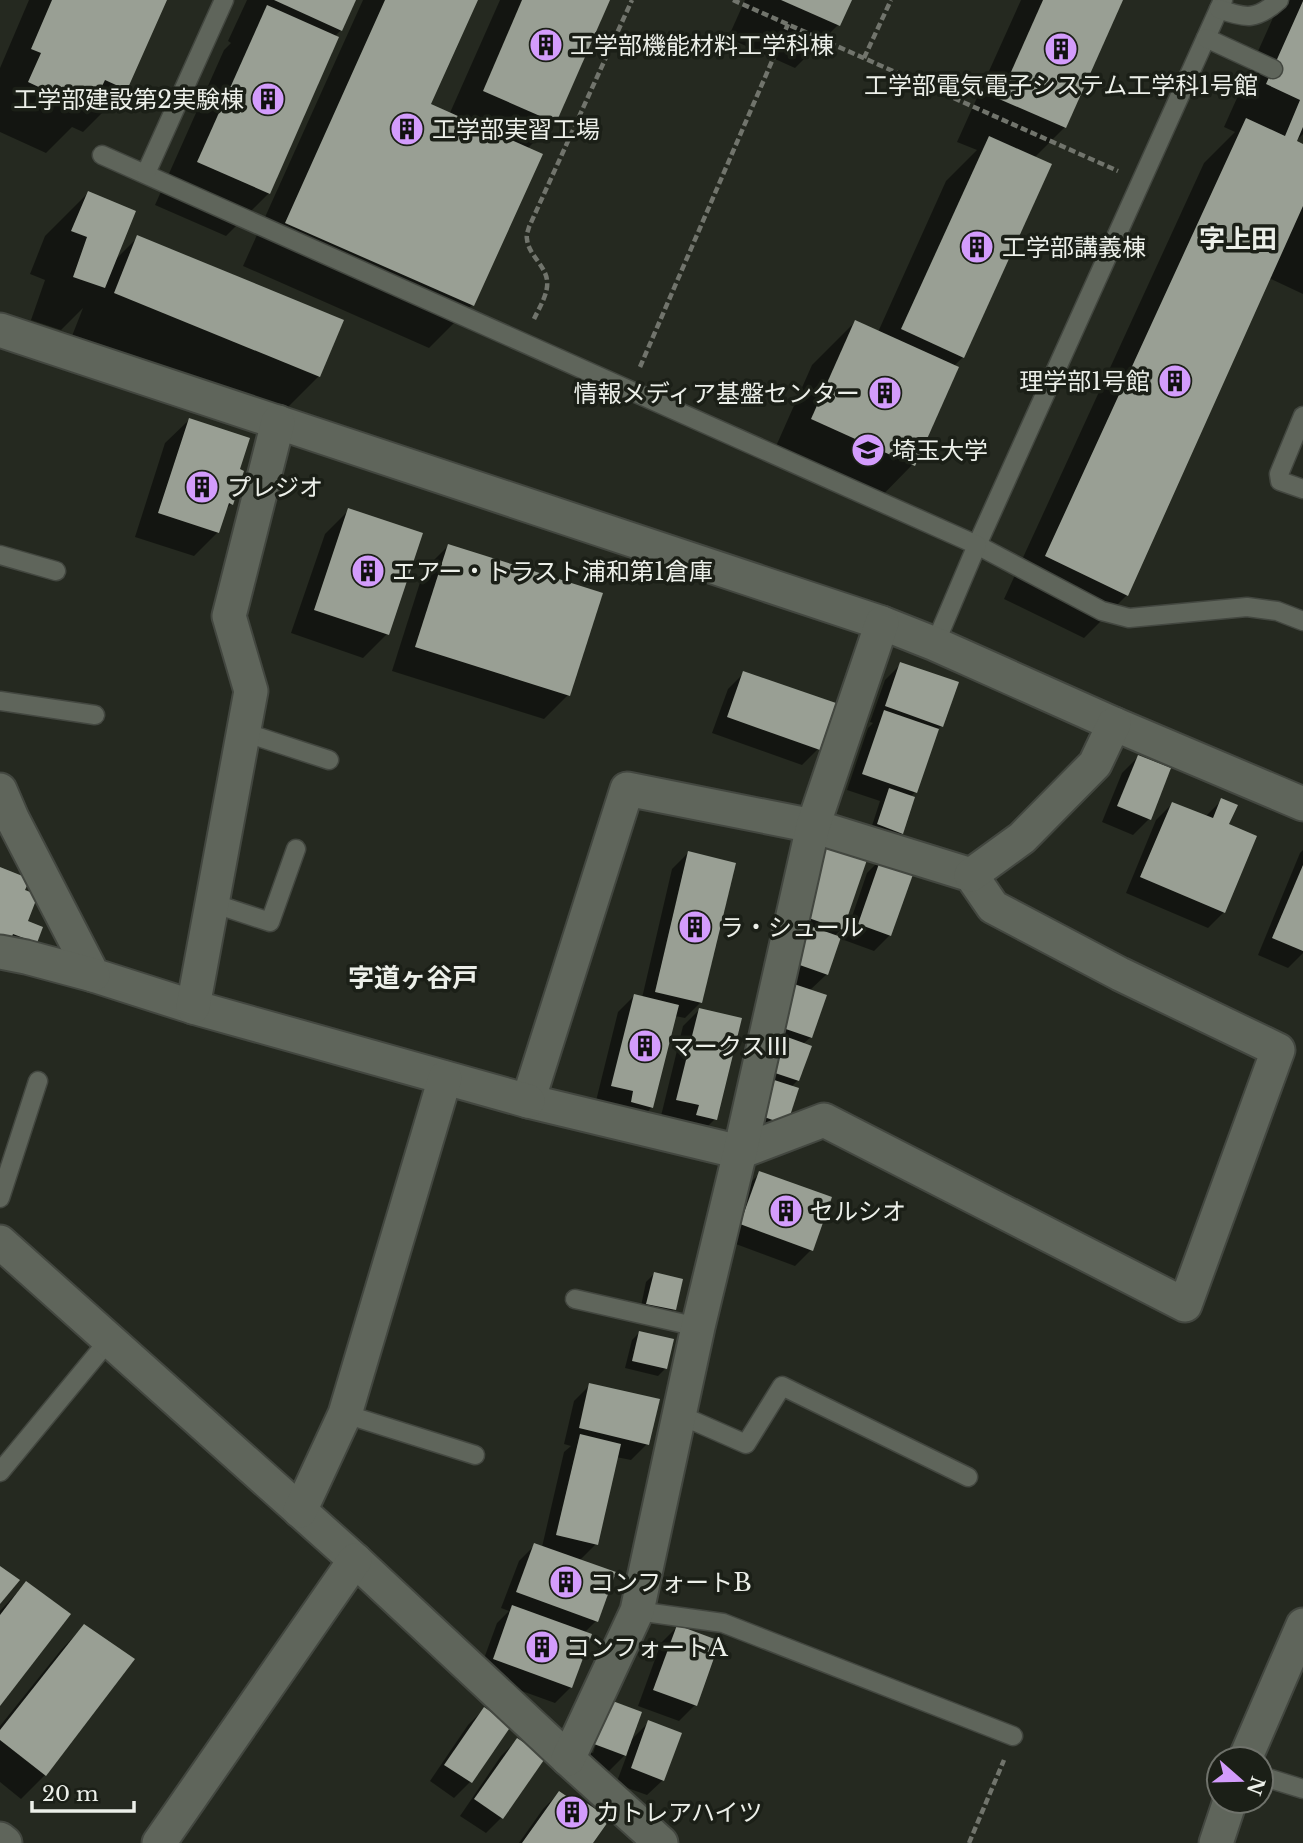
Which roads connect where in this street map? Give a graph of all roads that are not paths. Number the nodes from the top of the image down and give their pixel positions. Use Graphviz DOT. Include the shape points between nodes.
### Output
graph roads {
  1 [pos="224,0"];
  2 [pos="1279,0"];
  3 [pos="1221,4"];
  4 [pos="1206,38"];
  5 [pos="1273,69"];
  6 [pos="102,155"];
  7 [pos="146,173"];
  8 [pos="0,330"];
  9 [pos="1303,416"];
  10 [pos="278,422"];
  11 [pos="1303,489"];
  12 [pos="977,545"];
  13 [pos="0,555"];
  14 [pos="56,572"];
  15 [pos="1303,621"];
  16 [pos="882,623"];
  17 [pos="935,644"];
  18 [pos="0,701"];
  19 [pos="95,715"];
  20 [pos="1114,724"];
  21 [pos="243,732"];
  22 [pos="329,760"];
  23 [pos="1303,804"];
  24 [pos="4,817"];
  25 [pos="813,826"];
  26 [pos="296,849"];
  27 [pos="971,875"];
  28 [pos="212,903"];
  29 [pos="0,952"];
  30 [pos="93,975"];
  31 [pos="193,1007"];
  32 [pos="1291,1056"];
  33 [pos="445,1078"];
  34 [pos="38,1081"];
  35 [pos="528,1101"];
  36 [pos="740,1152"];
  37 [pos="0,1198"];
  38 [pos="0,1242"];
  39 [pos="575,1299"];
  40 [pos="698,1327"];
  41 [pos="109,1340"];
  42 [pos="345,1414"];
  43 [pos="680,1415"];
  44 [pos="475,1455"];
  45 [pos="0,1472"];
  46 [pos="968,1477"];
  47 [pos="300,1511"];
  48 [pos="355,1560"];
  49 [pos="637,1611"];
  50 [pos="1300,1640"];
  51 [pos="1013,1736"];
  52 [pos="1251,1745"];
  53 [pos="568,1759"];
  54 [pos="1275,1780"];
  55 [pos="1303,1789"];
  56 [pos="1225,1815"];
  57 [pos="0,1839"];
  58 [pos="5,1843"];
  59 [pos="159,1843"];
  60 [pos="661,1843"];
  61 [pos="1216,1843"];
  1 -- 7 [label="lane"];
  2 -- 3 [label="lane" via="1259,15 1237,16"];
  3 -- 4 [label="lane"];
  4 -- 5 [label="lane"];
  4 -- 12 [label="lane"];
  6 -- 7 [label="lane"];
  7 -- 12 [label="lane"];
  8 -- 10 [label="street"];
  9 -- 11 [label="lane" via="1279,474 1280,481"];
  10 -- 16 [label="street"];
  10 -- 21 [label="street" via="229,616 251,691"];
  12 -- 15 [label="lane" via="1102,611 1129,618 1247,607"];
  12 -- 17 [label="lane"];
  13 -- 14 [label="lane"];
  16 -- 17 [label="street"];
  16 -- 25 [label="street"];
  17 -- 20 [label="street"];
  18 -- 19 [label="lane"];
  20 -- 23 [label="street"];
  20 -- 27 [label="street" via="1095,764 1022,838"];
  21 -- 22 [label="lane"];
  21 -- 28 [label="street"];
  24 -- 30 [label="street"];
  25 -- 27 [label="street"];
  25 -- 35 [label="street" via="627,789"];
  25 -- 36 [label="street"];
  26 -- 28 [label="lane" via="270,922"];
  27 -- 32 [label="street" via="993,907"];
  28 -- 31 [label="street"];
  29 -- 30 [label="street"];
  30 -- 31 [label="street"];
  31 -- 33 [label="street"];
  32 -- 36 [label="street" via="1185,1305 824,1120"];
  33 -- 35 [label="street"];
  33 -- 42 [label="street"];
  34 -- 37 [label="lane"];
  35 -- 36 [label="street"];
  36 -- 40 [label="street"];
  38 -- 41 [label="street"];
  39 -- 40 [label="lane"];
  40 -- 43 [label="street"];
  41 -- 45 [label="lane"];
  41 -- 47 [label="street"];
  42 -- 44 [label="lane"];
  42 -- 47 [label="street"];
  43 -- 46 [label="lane" via="746,1444 782,1386"];
  43 -- 49 [label="street"];
  47 -- 48 [label="street"];
  48 -- 53 [label="street"];
  48 -- 59 [label="street"];
  49 -- 51 [label="lane" via="723,1623"];
  49 -- 53 [label="street"];
  50 -- 52 [label="street"];
  53 -- 60 [label="street"];
  54 -- 55 [label="lane"];
  56 -- 61 [label="street"];
  57 -- 58 [label="street"];
}
